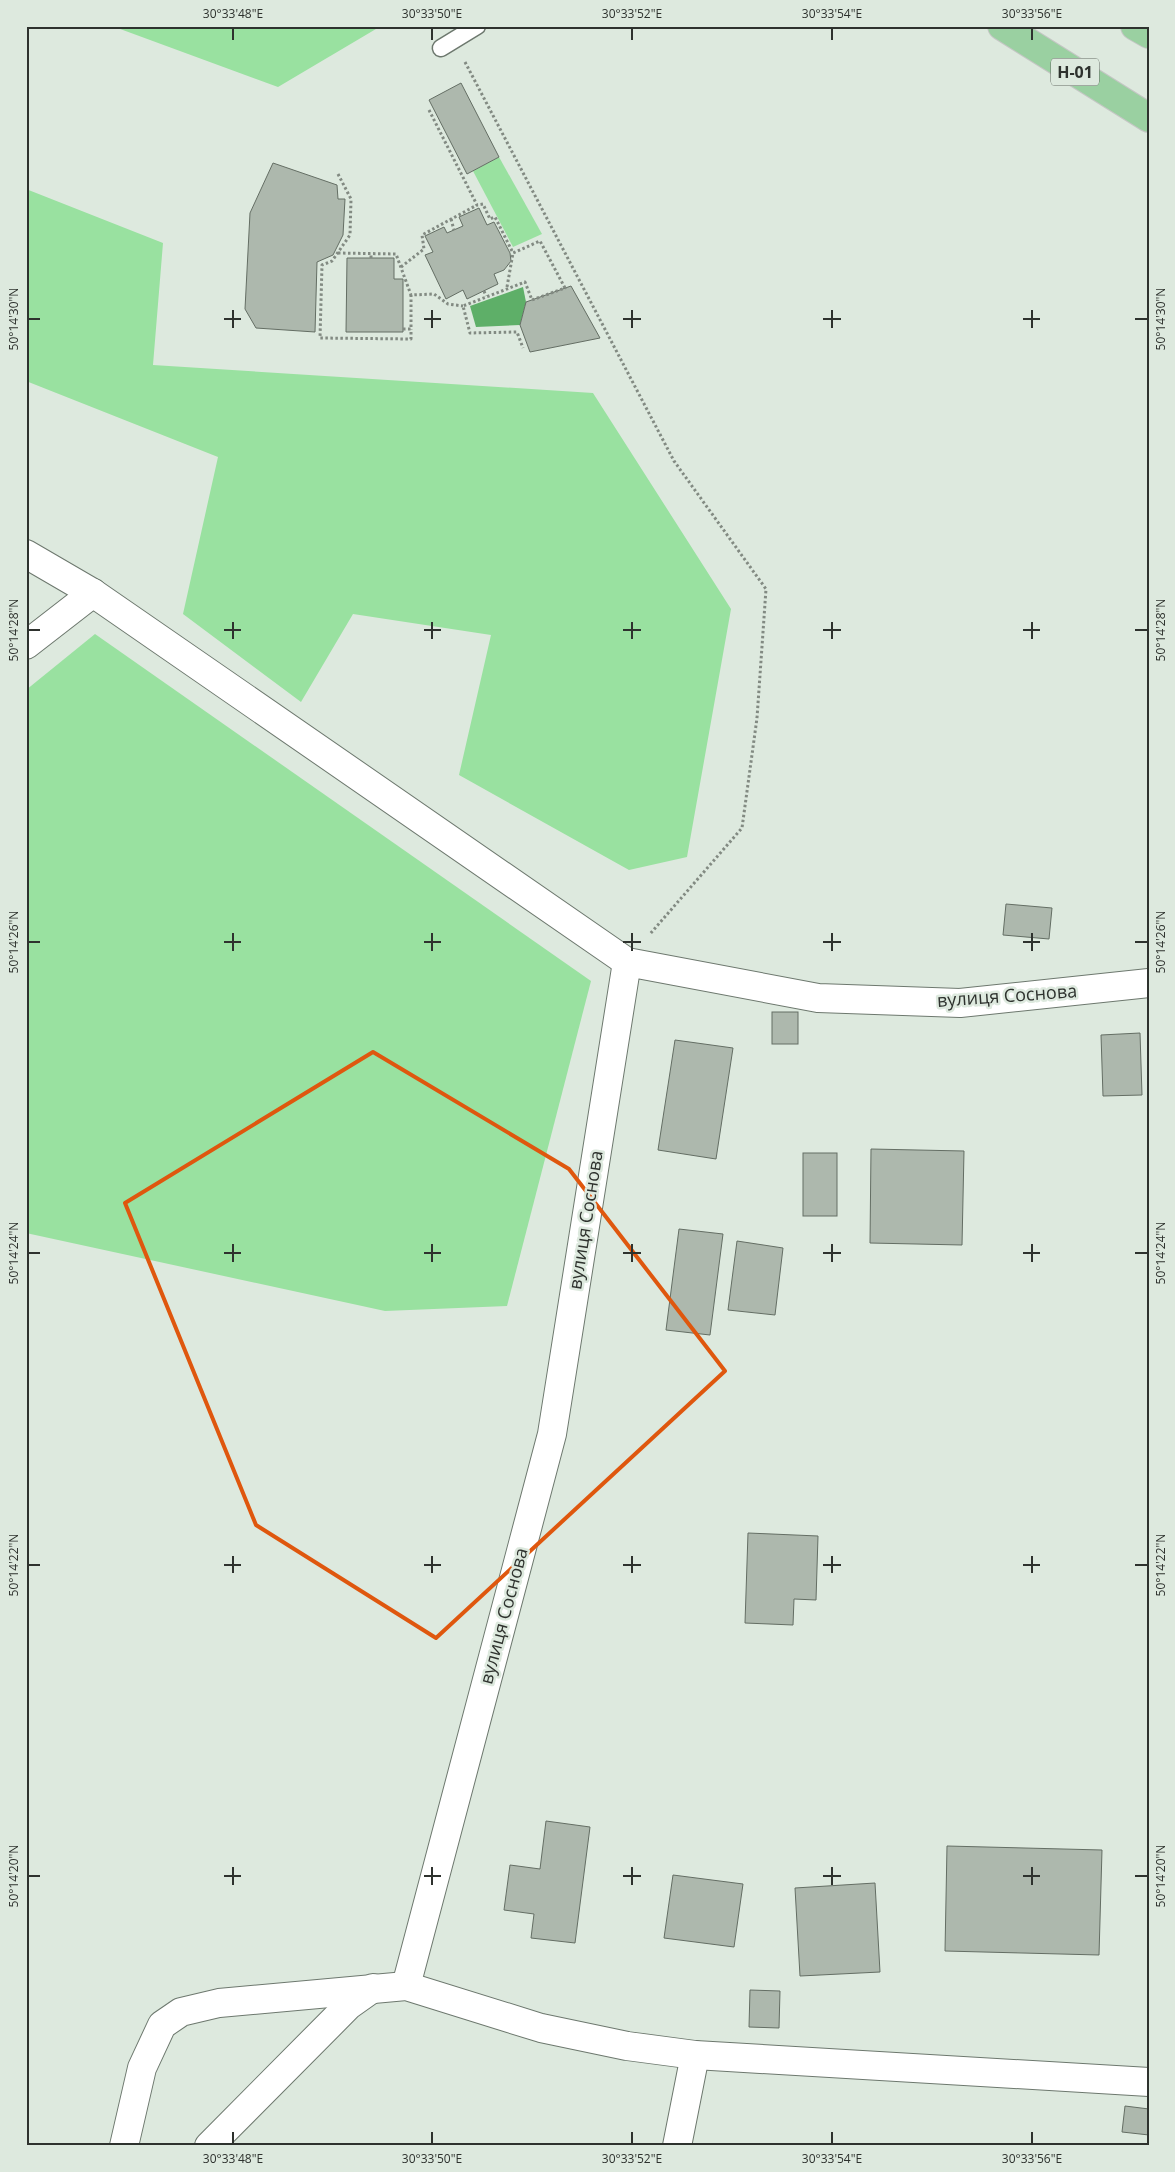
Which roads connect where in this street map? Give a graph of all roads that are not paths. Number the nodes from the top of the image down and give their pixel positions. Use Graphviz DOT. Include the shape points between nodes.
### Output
graph roads {
  1 [pos="477,26"];
  2 [pos="1002,26"];
  3 [pos="1135,26"];
  4 [pos="1149,34"];
  5 [pos="448,45"];
  6 [pos="1149,118"];
  7 [pos="26,554"];
  8 [pos="93,593"];
  9 [pos="26,645"];
  10 [pos="627,962"];
  11 [pos="1149,983"];
  12 [pos="406,1986"];
  13 [pos="373,1988"];
  14 [pos="695,2055"];
  15 [pos="1149,2082"];
  16 [pos="124,2146"];
  17 [pos="209,2146"];
  18 [pos="677,2146"];
  1 -- 5 [label="lane"];
  2 -- 6 [label="main road, Н-01"];
  3 -- 4 [label="main road"];
  7 -- 8 [label="street"];
  8 -- 9 [label="street"];
  8 -- 10 [label="street"];
  10 -- 11 [label="street, вулиця Соснова" via="818,998 960,1003"];
  10 -- 12 [label="street, вулиця Соснова" via="552,1434"];
  12 -- 13 [label="street"];
  12 -- 14 [label="street" via="541,2028 627,2046"];
  13 -- 16 [label="street" via="219,2003 181,2012 162,2024 142,2068"];
  13 -- 17 [label="street" via="349,2005"];
  14 -- 15 [label="street"];
  14 -- 18 [label="street"];
}
